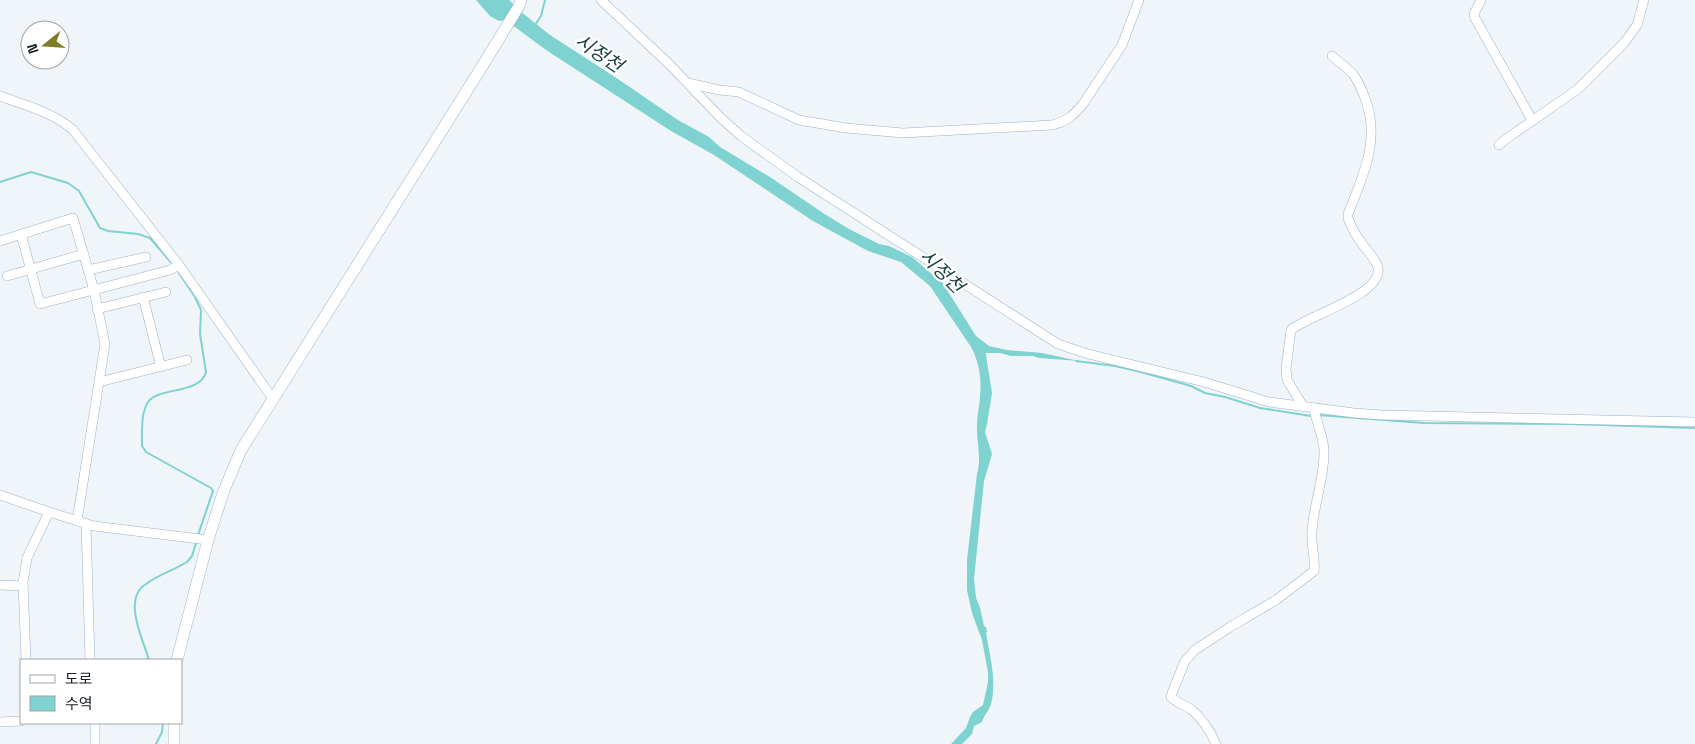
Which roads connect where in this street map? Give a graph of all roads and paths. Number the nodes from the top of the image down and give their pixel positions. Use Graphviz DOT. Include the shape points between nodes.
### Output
graph roads {
  1 [pos="601,0"];
  2 [pos="1139,0"];
  3 [pos="1481,0"];
  4 [pos="1644,0"];
  5 [pos="520,3"];
  6 [pos="1332,56"];
  7 [pos="688,83"];
  8 [pos="0,96"];
  9 [pos="1532,120"];
  10 [pos="1499,145"];
  11 [pos="21,234"];
  12 [pos="0,241"];
  13 [pos="84,254"];
  14 [pos="146,257"];
  15 [pos="178,265"];
  16 [pos="31,270"];
  17 [pos="88,270"];
  18 [pos="7,276"];
  19 [pos="94,290"];
  20 [pos="166,292"];
  21 [pos="143,297"];
  22 [pos="97,309"];
  23 [pos="187,360"];
  24 [pos="161,367"];
  25 [pos="99,382"];
  26 [pos="273,399"];
  27 [pos="1303,406"];
  28 [pos="1314,408"];
  29 [pos="1695,422"];
  30 [pos="0,495"];
  31 [pos="49,512"];
  32 [pos="82,523"];
  33 [pos="208,540"];
  34 [pos="0,585"];
  35 [pos="23,586"];
  36 [pos="26,659"];
  37 [pos="90,659"];
  38 [pos="177,659"];
  39 [pos="20,721"];
  40 [pos="0,722"];
  41 [pos="95,724"];
  42 [pos="174,724"];
  43 [pos="95,744"];
  44 [pos="174,744"];
  45 [pos="1216,744"];
  1 -- 7 [label="street"];
  2 -- 7 [label="street" via="1122,45 1082,104 1064,122 1052,125 903,133 846,128 799,120 739,92"];
  3 -- 9 [label="street" via="1474,18"];
  4 -- 9 [label="street" via="1637,25 1625,42 1578,88"];
  5 -- 26 [label="main road"];
  6 -- 27 [label="street" via="1353,75 1370,110 1370,158 1348,218 1378,271 1360,294 1291,330 1287,380"];
  7 -- 27 [label="street" via="731,128 780,165 1058,344 1269,402"];
  8 -- 15 [label="street" via="52,117 73,130"];
  9 -- 10 [label="street"];
  11 -- 12 [label="street"];
  11 -- 13 [label="street" via="73,218"];
  11 -- 16 [label="street"];
  13 -- 16 [label="street"];
  13 -- 17 [label="street"];
  14 -- 17 [label="street"];
  15 -- 19 [label="street" via="170,270"];
  15 -- 26 [label="street"];
  16 -- 18 [label="street"];
  16 -- 19 [label="street" via="40,304"];
  17 -- 19 [label="street"];
  19 -- 22 [label="street"];
  20 -- 21 [label="street"];
  21 -- 22 [label="street"];
  21 -- 24 [label="street"];
  22 -- 25 [label="street" via="106,344"];
  23 -- 24 [label="street"];
  24 -- 25 [label="street"];
  25 -- 32 [label="street"];
  26 -- 33 [label="main road" via="235,462"];
  27 -- 28 [label="street"];
  28 -- 29 [label="street" via="1382,415"];
  28 -- 45 [label="street" via="1324,449 1324,464 1312,533 1314,571 1276,600 1196,650 1185,661 1172,693 1171,698 1200,718"];
  30 -- 31 [label="street"];
  31 -- 32 [label="street"];
  31 -- 35 [label="street" via="27,558"];
  32 -- 33 [label="street"];
  32 -- 37 [label="street"];
  33 -- 38 [label="main road"];
  34 -- 35 [label="street"];
  35 -- 36 [label="street"];
  39 -- 40 [label="street"];
  41 -- 43 [label="street"];
  42 -- 44 [label="main road"];
}
